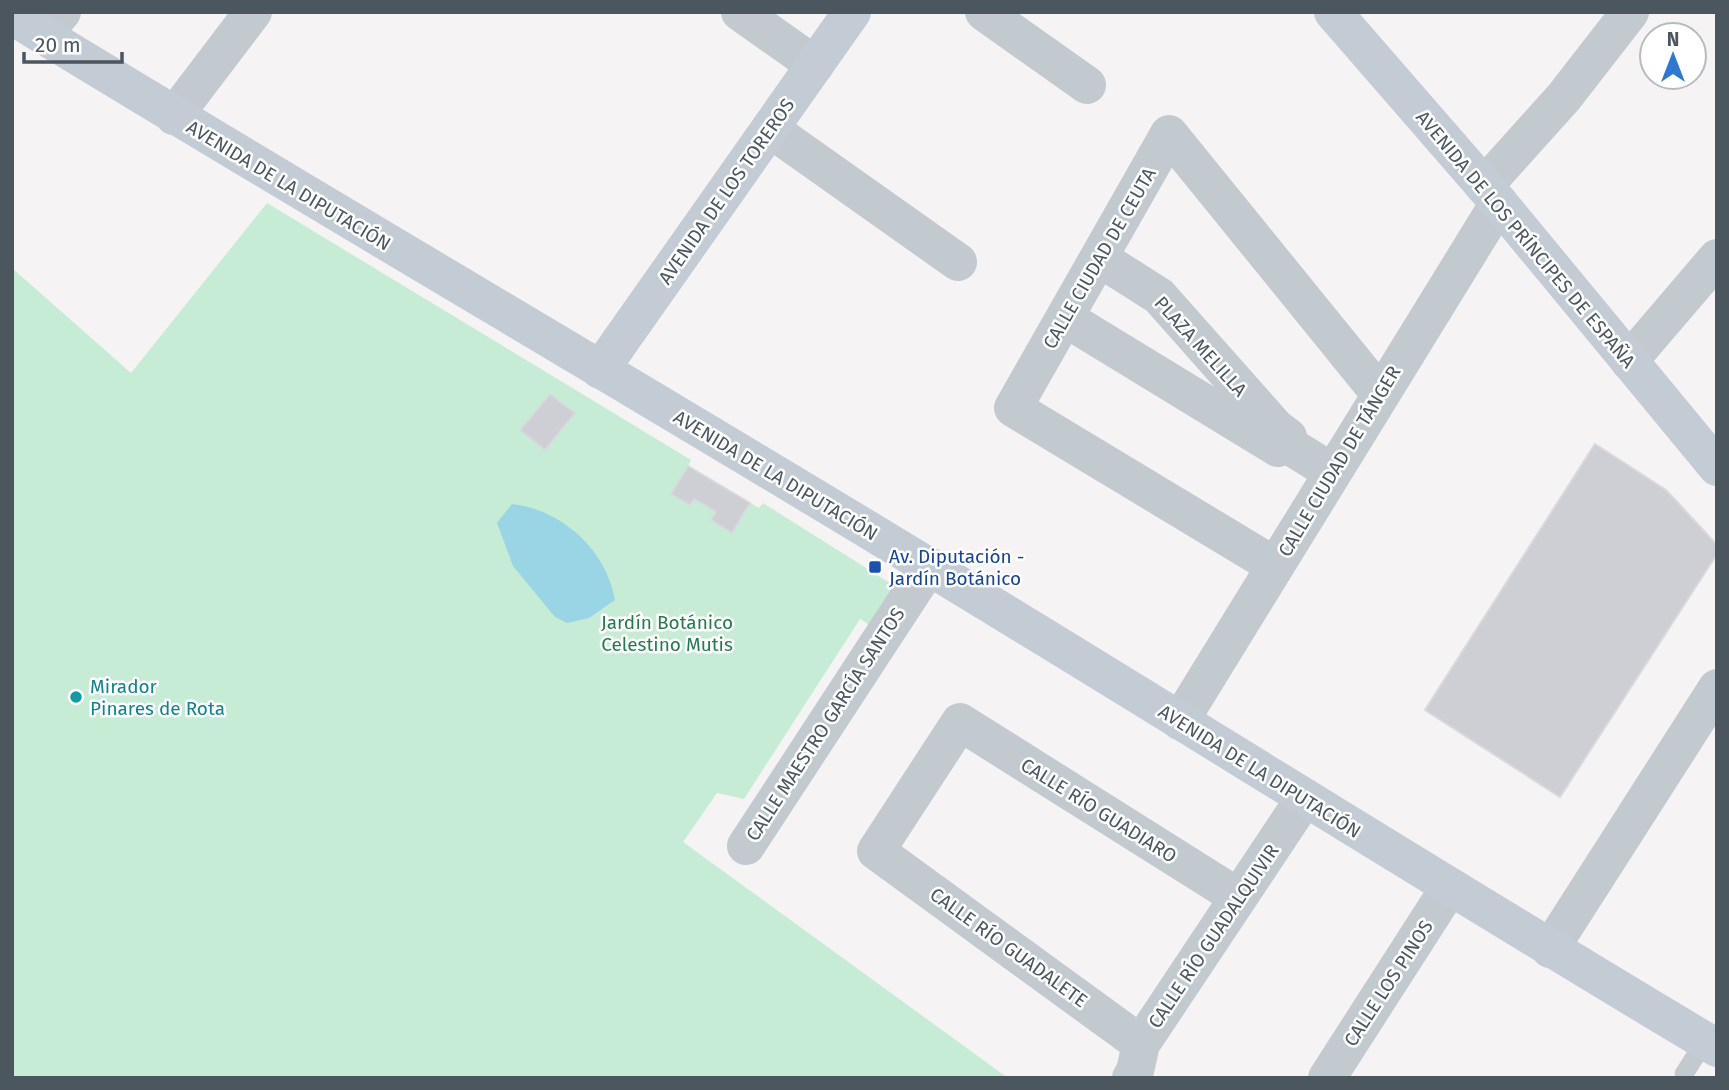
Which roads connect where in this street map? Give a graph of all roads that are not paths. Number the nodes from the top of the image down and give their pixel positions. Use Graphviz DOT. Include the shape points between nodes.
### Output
graph roads {
  1 [pos="253,12"];
  2 [pos="740,12"];
  3 [pos="852,12"];
  4 [pos="984,12"];
  5 [pos="1333,12"];
  6 [pos="1630,12"];
  7 [pos="39,21"];
  8 [pos="815,65"];
  9 [pos="1087,85"];
  10 [pos="174,116"];
  11 [pos="769,129"];
  12 [pos="1492,195"];
  13 [pos="1098,258"];
  14 [pos="1717,258"];
  15 [pos="958,262"];
  16 [pos="1065,318"];
  17 [pos="1629,361"];
  18 [pos="600,370"];
  19 [pos="1380,394"];
  20 [pos="1290,446"];
  21 [pos="1717,467"];
  22 [pos="1332,472"];
  23 [pos="929,566"];
  24 [pos="1275,566"];
  25 [pos="1717,688"];
  26 [pos="1180,721"];
  27 [pos="1304,799"];
  28 [pos="746,846"];
  29 [pos="876,851"];
  30 [pos="1449,888"];
  31 [pos="1238,897"];
  32 [pos="1550,949"];
  33 [pos="1711,1045"];
  34 [pos="1136,1061"];
  35 [pos="1684,1073"];
  36 [pos="1327,1078"];
  1 -- 10 [label="street"];
  2 -- 8 [label="street"];
  3 -- 8 [label="street, AVENIDA DE LOS TOREROS"];
  4 -- 9 [label="street"];
  5 -- 12 [label="street, AVENIDA DE LOS PRÍNCIPES DE ESPAÑA"];
  6 -- 12 [label="street, CALLE CIUDAD DE TÁNGER"];
  7 -- 10 [label="street, AVENIDA DE LA DIPUTACIÓN"];
  8 -- 11 [label="street, AVENIDA DE LOS TOREROS"];
  10 -- 18 [label="street, AVENIDA DE LA DIPUTACIÓN"];
  11 -- 15 [label="street"];
  11 -- 18 [label="street, AVENIDA DE LOS TOREROS"];
  12 -- 17 [label="street, AVENIDA DE LOS PRÍNCIPES DE ESPAÑA"];
  12 -- 19 [label="street, CALLE CIUDAD DE TÁNGER"];
  13 -- 16 [label="street, CALLE CIUDAD DE CEUTA"];
  13 -- 19 [label="street, CALLE CIUDAD DE CEUTA" via="1169,134"];
  13 -- 20 [label="street, PLAZA MELILLA" via="1159,296 1288,437"];
  14 -- 17 [label="street"];
  16 -- 20 [label="street, PLAZA MELILLA" via="1282,450"];
  16 -- 24 [label="street, CALLE CIUDAD DE CEUTA" via="1013,408"];
  17 -- 21 [label="street, AVENIDA DE LOS PRÍNCIPES DE ESPAÑA"];
  18 -- 23 [label="street, AVENIDA DE LA DIPUTACIÓN"];
  19 -- 22 [label="street, CALLE CIUDAD DE TÁNGER"];
  20 -- 22 [label="street, PLAZA MELILLA"];
  22 -- 24 [label="street, CALLE CIUDAD DE TÁNGER"];
  23 -- 26 [label="street, AVENIDA DE LA DIPUTACIÓN"];
  23 -- 28 [label="street, CALLE MAESTRO GARCÍA SANTOS"];
  24 -- 26 [label="street, CALLE CIUDAD DE TÁNGER"];
  25 -- 32 [label="street"];
  26 -- 27 [label="street, AVENIDA DE LA DIPUTACIÓN"];
  27 -- 30 [label="street, AVENIDA DE LA DIPUTACIÓN"];
  27 -- 31 [label="street, CALLE RÍO GUADALQUIVIR"];
  29 -- 31 [label="street, CALLE RÍO GUADIARO" via="960,722"];
  29 -- 34 [label="street, CALLE RÍO GUADALETE"];
  30 -- 32 [label="street, AVENIDA DE LA DIPUTACIÓN"];
  30 -- 36 [label="street, CALLE LOS PINOS"];
  31 -- 34 [label="street, CALLE RÍO GUADALQUIVIR"];
  32 -- 33 [label="street, AVENIDA DE LA DIPUTACIÓN"];
  33 -- 35 [label="lane"];
}
